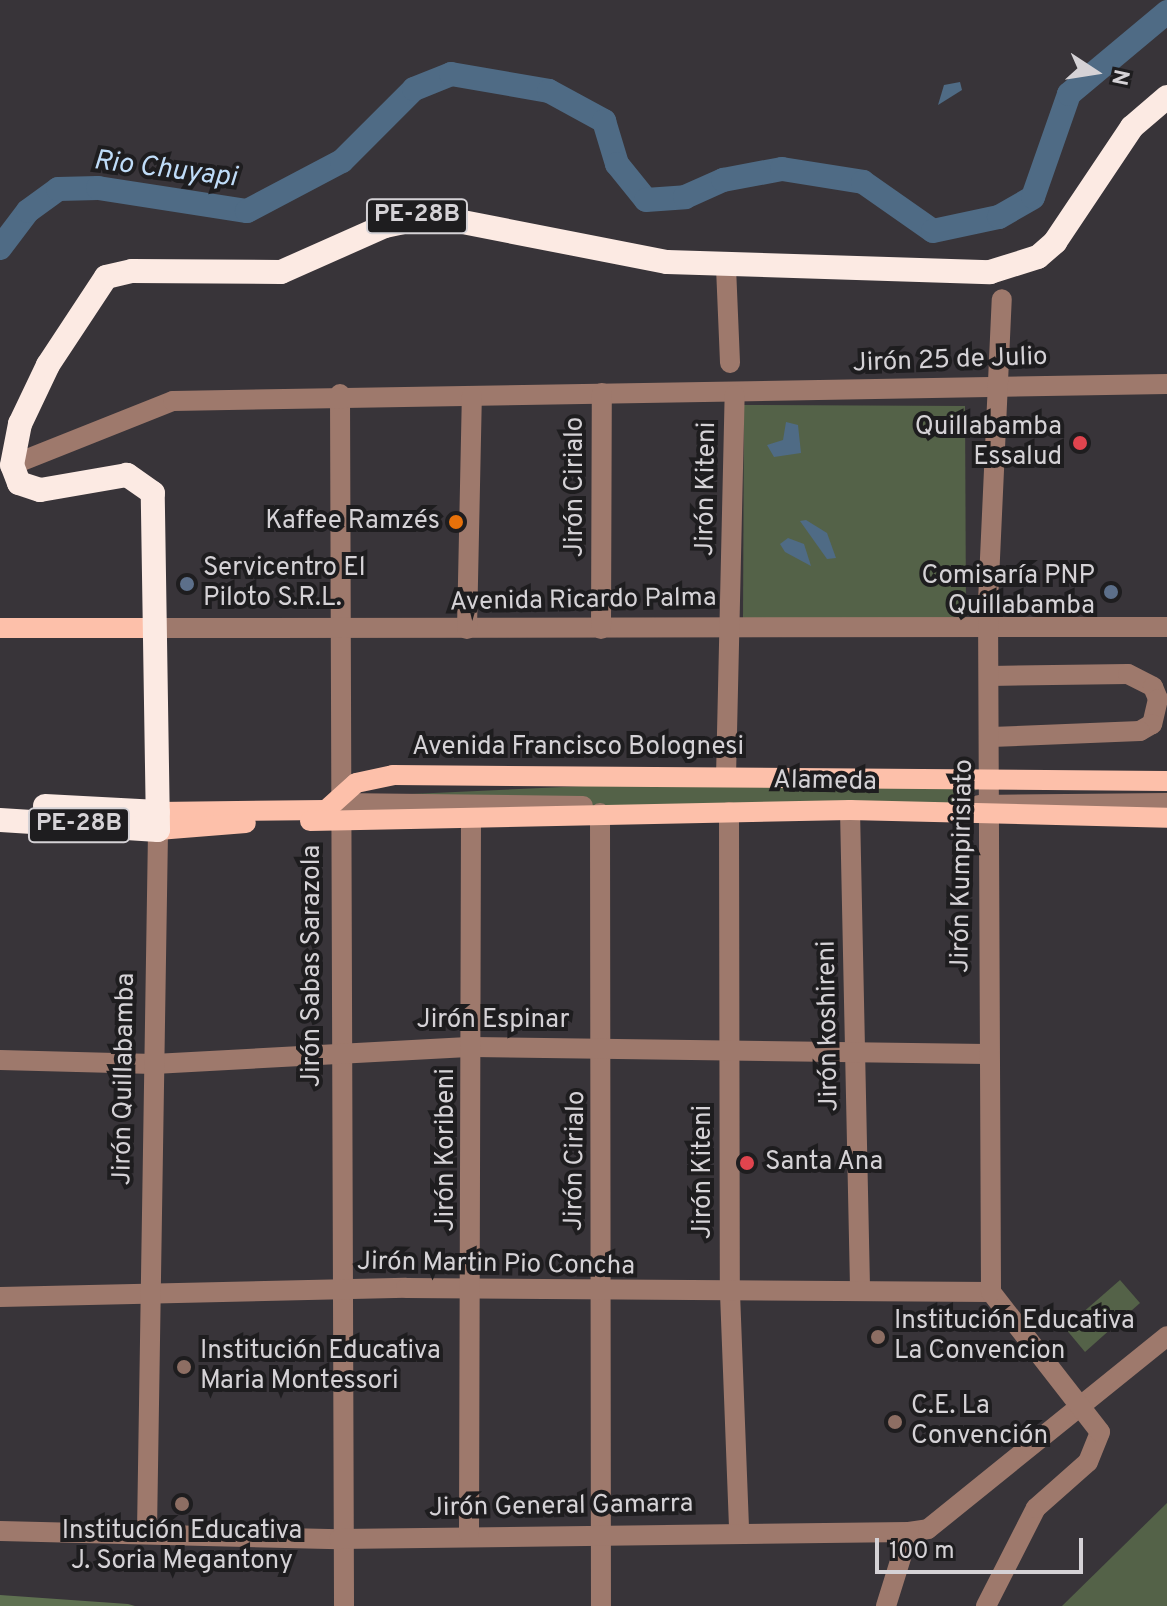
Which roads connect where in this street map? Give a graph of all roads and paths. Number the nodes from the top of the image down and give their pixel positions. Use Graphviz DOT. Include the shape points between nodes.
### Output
graph roads {
  1 [pos="1167,97"];
  2 [pos="726,267"];
  3 [pos="1002,299"];
  4 [pos="730,363"];
  5 [pos="995,384"];
  6 [pos="1167,384"];
  7 [pos="602,393"];
  8 [pos="340,394"];
  9 [pos="735,395"];
  10 [pos="472,396"];
  11 [pos="9,474"];
  12 [pos="730,626"];
  13 [pos="988,626"];
  14 [pos="1167,627"];
  15 [pos="0,628"];
  16 [pos="154,628"];
  17 [pos="467,629"];
  18 [pos="601,629"];
  19 [pos="336,630"];
  20 [pos="989,676"];
  21 [pos="991,737"];
  22 [pos="726,777"];
  23 [pos="992,781"];
  24 [pos="1167,781"];
  25 [pos="1167,803"];
  26 [pos="0,804"];
  27 [pos="850,810"];
  28 [pos="991,810"];
  29 [pos="339,811"];
  30 [pos="729,812"];
  31 [pos="600,813"];
  32 [pos="471,814"];
  33 [pos="1167,818"];
  34 [pos="0,820"];
  35 [pos="158,821"];
  36 [pos="473,1047"];
  37 [pos="603,1047"];
  38 [pos="731,1048"];
  39 [pos="339,1049"];
  40 [pos="855,1054"];
  41 [pos="987,1054"];
  42 [pos="0,1060"];
  43 [pos="154,1064"];
  44 [pos="338,1289"];
  45 [pos="860,1289"];
  46 [pos="149,1292"];
  47 [pos="601,1292"];
  48 [pos="991,1292"];
  49 [pos="474,1293"];
  50 [pos="730,1293"];
  51 [pos="0,1297"];
  52 [pos="1167,1336"];
  53 [pos="1077,1405"];
  54 [pos="0,1531"];
  55 [pos="147,1532"];
  56 [pos="739,1532"];
  57 [pos="909,1532"];
  58 [pos="469,1533"];
  59 [pos="600,1537"];
  60 [pos="339,1539"];
  61 [pos="344,1606"];
  62 [pos="601,1606"];
  63 [pos="886,1606"];
  64 [pos="986,1606"];
  1 -- 2 [label="highway, PE-28B" via="1132,127 1055,242 1019,266 970,274"];
  2 -- 4 [label="street"];
  2 -- 11 [label="highway, PE-28B" via="632,257 432,216 402,219 281,272 117,273 95,289 48,365 20,424"];
  3 -- 5 [label="street, Jirón Kumpirisiato"];
  5 -- 6 [label="street, Jirón 25 de Julio"];
  5 -- 9 [label="street, Jirón 25 de Julio"];
  5 -- 13 [label="street, Jirón Kumpirisiato"];
  7 -- 9 [label="street, Jirón 25 de Julio"];
  7 -- 10 [label="street, Jirón 25 de Julio"];
  7 -- 18 [label="street, Jirón Cirialo"];
  8 -- 10 [label="street, Jirón 25 de Julio"];
  8 -- 11 [label="street, Jirón 25 de Julio" via="173,401"];
  8 -- 19 [label="street, Jirón Sabas Sarazola"];
  9 -- 12 [label="street, Jirón Kiteni"];
  10 -- 17 [label="street"];
  11 -- 16 [label="highway, Jirón Quillabamba" via="40,490 116,475 145,481 156,508"];
  12 -- 13 [label="street, Avenida Ricardo Palma"];
  12 -- 18 [label="street, Avenida Ricardo Palma"];
  12 -- 22 [label="street, Jirón Kiteni"];
  13 -- 14 [label="street, Avenida Ricardo Palma"];
  13 -- 20 [label="street, Jirón Kumpirisiato"];
  15 -- 16 [label="main road, Avenida Ricardo Palma"];
  16 -- 19 [label="street, Avenida Ricardo Palma"];
  16 -- 35 [label="highway, Jirón Quillabamba"];
  17 -- 18 [label="street, Avenida Ricardo Palma"];
  17 -- 19 [label="street, Avenida Ricardo Palma"];
  19 -- 29 [label="street, Jirón Sabas Sarazola"];
  20 -- 21 [label="street, Jirón Kumpirisiato"];
  20 -- 21 [label="street" via="1128,674 1153,687 1158,699 1152,724 1140,731"];
  21 -- 23 [label="street, Jirón Kumpirisiato"];
  22 -- 23 [label="main road, Avenida Francisco Bolognesi"];
  22 -- 29 [label="main road, Avenida Francisco Bolognesi" via="393,775 356,783"];
  23 -- 24 [label="main road, Avenida Francisco Bolognesi"];
  23 -- 28 [label="street, Jirón Kumpirisiato"];
  25 -- 28 [label="street"];
  26 -- 35 [label="highway, PE-28B"];
  27 -- 28 [label="main road"];
  27 -- 29 [label="street, Alameda"];
  27 -- 30 [label="main road"];
  27 -- 40 [label="street, Jirón koshireni"];
  28 -- 33 [label="main road"];
  28 -- 41 [label="street, Jirón Kumpirisiato"];
  29 -- 32 [label="main road"];
  29 -- 35 [label="main road"];
  29 -- 39 [label="street, Jirón Sabas Sarazola"];
  30 -- 31 [label="main road"];
  30 -- 38 [label="street, Jirón Kiteni"];
  31 -- 32 [label="main road"];
  31 -- 37 [label="street, Jirón Cirialo"];
  32 -- 36 [label="street, Jirón Koribeni"];
  34 -- 35 [label="highway, PE-28B"];
  35 -- 43 [label="street, Jirón Quillabamba"];
  36 -- 37 [label="street, Jirón Espinar"];
  36 -- 39 [label="street, Jirón Espinar"];
  36 -- 49 [label="street, Jirón Koribeni"];
  37 -- 38 [label="street, Jirón Espinar"];
  37 -- 47 [label="street, Jirón Cirialo"];
  38 -- 40 [label="street, Jirón Espinar"];
  38 -- 50 [label="street, Jirón Kiteni"];
  39 -- 43 [label="street, Jirón Espinar"];
  39 -- 44 [label="street, Jirón Sabas Sarazola"];
  40 -- 41 [label="street, Jirón Espinar"];
  40 -- 45 [label="street, Jirón koshireni"];
  41 -- 48 [label="street, Jirón Kumpirisiato"];
  42 -- 43 [label="street, Jirón Espinar"];
  43 -- 46 [label="street, Jirón Quillabamba"];
  44 -- 46 [label="street, Jirón Martin Pio Concha"];
  44 -- 49 [label="street, Jirón Martin Pio Concha"];
  44 -- 60 [label="street, Jirón Sabas Sarazola"];
  45 -- 48 [label="street, Jirón Martin Pio Concha"];
  45 -- 50 [label="street, Jirón Martin Pio Concha"];
  46 -- 51 [label="street, Jirón Martin Pio Concha"];
  46 -- 55 [label="street, Jirón Quillabamba"];
  47 -- 49 [label="street, Jirón Martin Pio Concha"];
  47 -- 50 [label="street, Jirón Martin Pio Concha"];
  47 -- 59 [label="street, Jirón Cirialo"];
  48 -- 53 [label="street"];
  49 -- 58 [label="street, Jirón Koribeni"];
  50 -- 56 [label="street, Jirón Kiteni"];
  52 -- 53 [label="street, Jirón General Gamarra"];
  53 -- 57 [label="street, Jirón General Gamarra" via="928,1529"];
  53 -- 64 [label="street" via="1100,1432 1088,1462 1036,1508"];
  54 -- 55 [label="street, Jirón General Gamarra"];
  55 -- 60 [label="street, Jirón General Gamarra"];
  56 -- 57 [label="street, Jirón General Gamarra"];
  56 -- 59 [label="street, Jirón General Gamarra"];
  57 -- 63 [label="street"];
  58 -- 59 [label="street, Jirón General Gamarra"];
  58 -- 60 [label="street, Jirón General Gamarra"];
  59 -- 62 [label="street, Jirón Cirialo"];
  60 -- 61 [label="street, Jirón Sabas Sarazola"];
}
